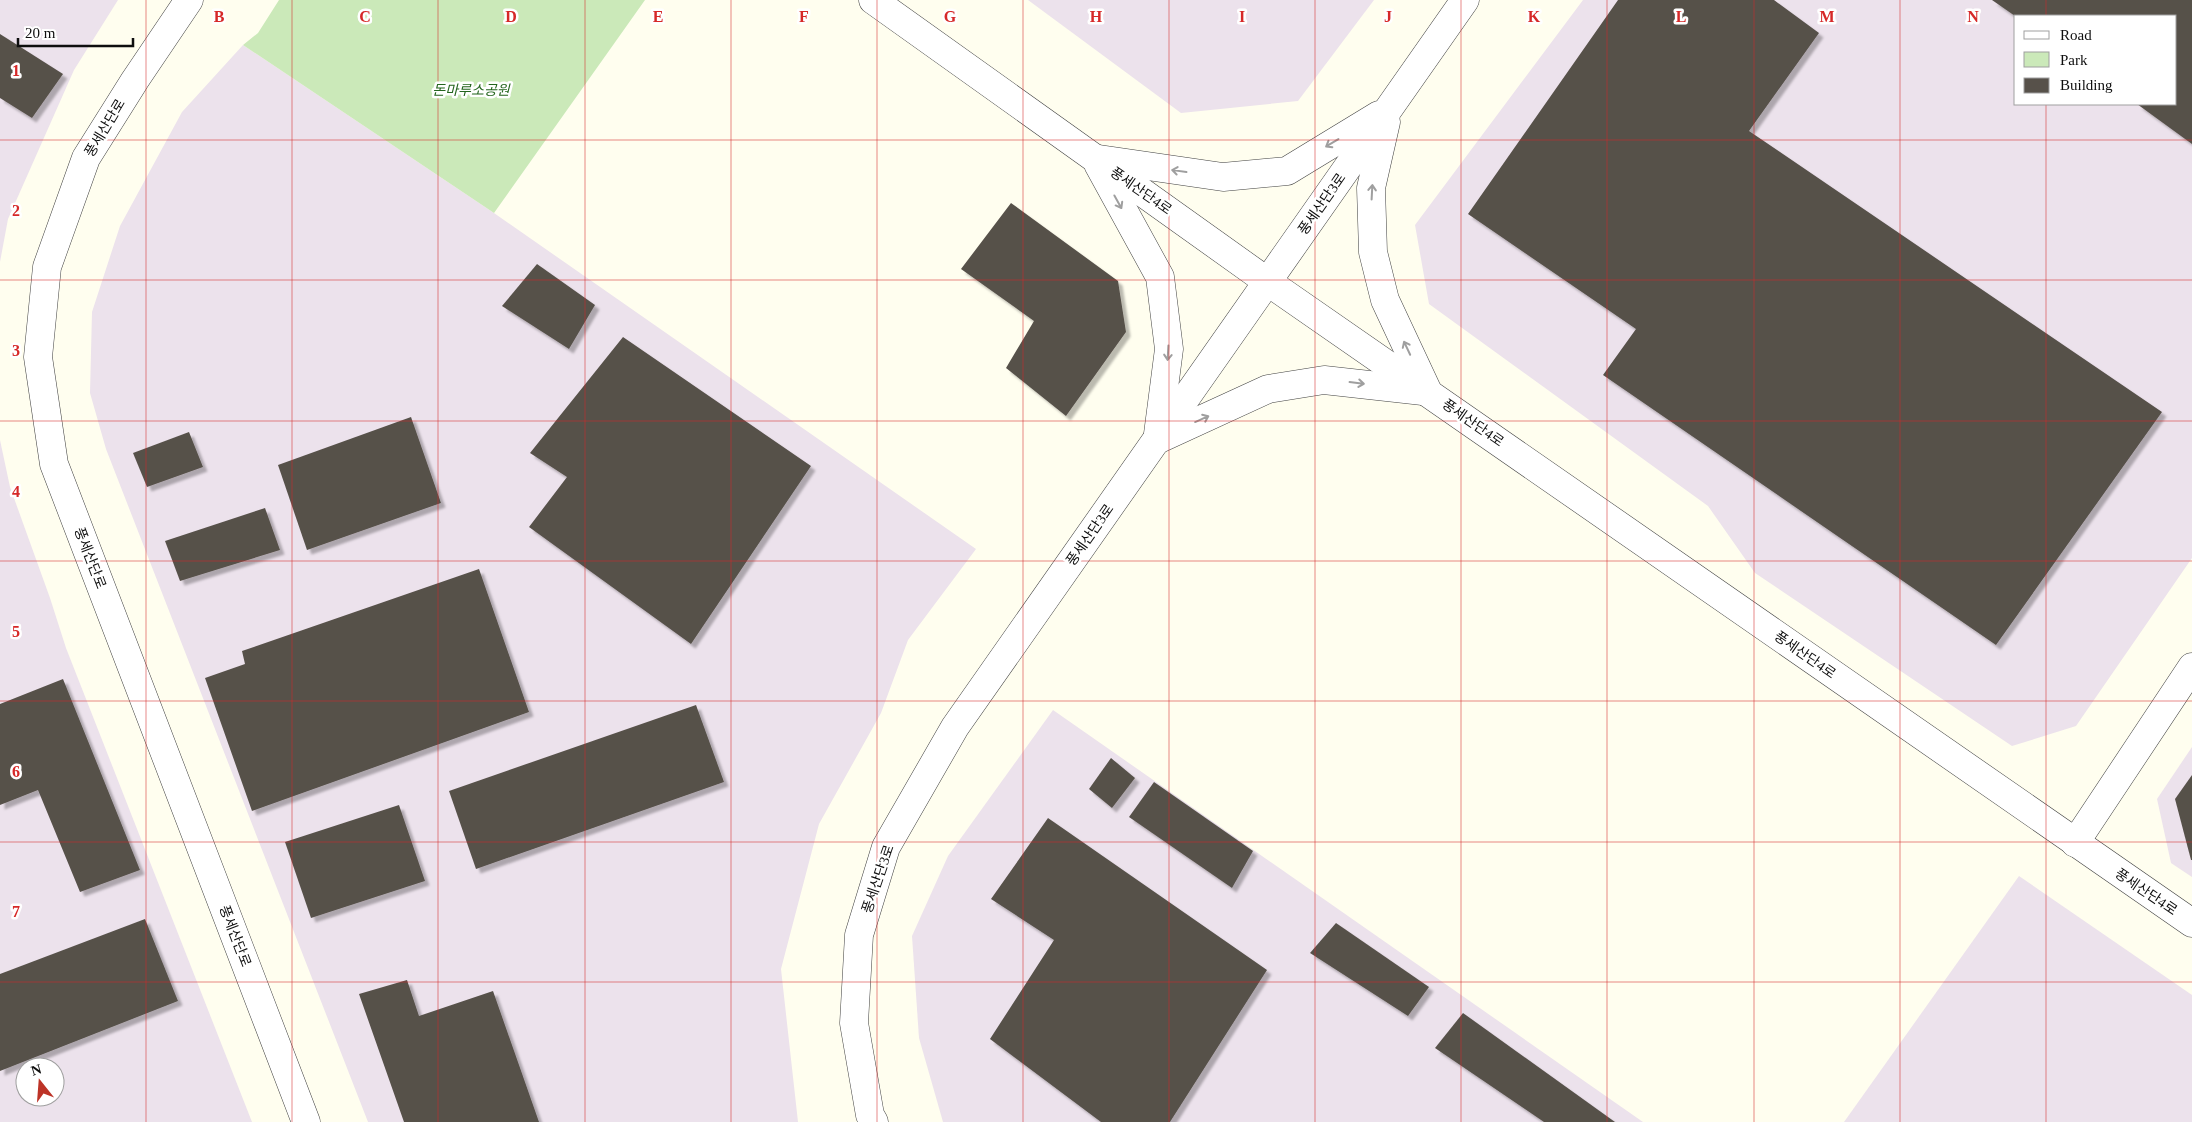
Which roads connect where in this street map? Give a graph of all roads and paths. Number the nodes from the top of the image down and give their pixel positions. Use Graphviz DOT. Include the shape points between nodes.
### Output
graph roads {
  1 [pos="189,0"];
  2 [pos="873,0"];
  3 [pos="1465,0"];
  4 [pos="1389,109"];
  5 [pos="1095,159"];
  6 [pos="1268,282"];
  7 [pos="1428,392"];
  8 [pos="1157,439"];
  9 [pos="2192,667"];
  10 [pos="2075,843"];
  11 [pos="2192,923"];
  12 [pos="306,1122"];
  13 [pos="874,1122"];
  1 -- 12 [label="street, 풍세산단로" via="86,158 47,268 38,357 54,464"];
  2 -- 5 [label="street, 풍세산단4로"];
  3 -- 4 [label="street, 풍세산단3로"];
  4 -- 5 [label="street, one-way" via="1287,171 1223,177"];
  4 -- 6 [label="street, 풍세산단3로"];
  7 -- 4 [label="street, one-way" via="1385,300 1373,252 1371,188"];
  5 -- 6 [label="street, 풍세산단4로"];
  5 -- 8 [label="street, one-way" via="1160,277 1169,349"];
  6 -- 7 [label="street, 풍세산단4로"];
  6 -- 8 [label="street, 풍세산단3로"];
  8 -- 7 [label="street, one-way" via="1268,390 1324,380"];
  7 -- 10 [label="street, 풍세산단4로"];
  8 -- 13 [label="street, 풍세산단3로" via="955,727 886,847 859,934 854,1023 870,1115"];
  9 -- 10 [label="street"];
  10 -- 11 [label="street, 풍세산단4로"];
}
